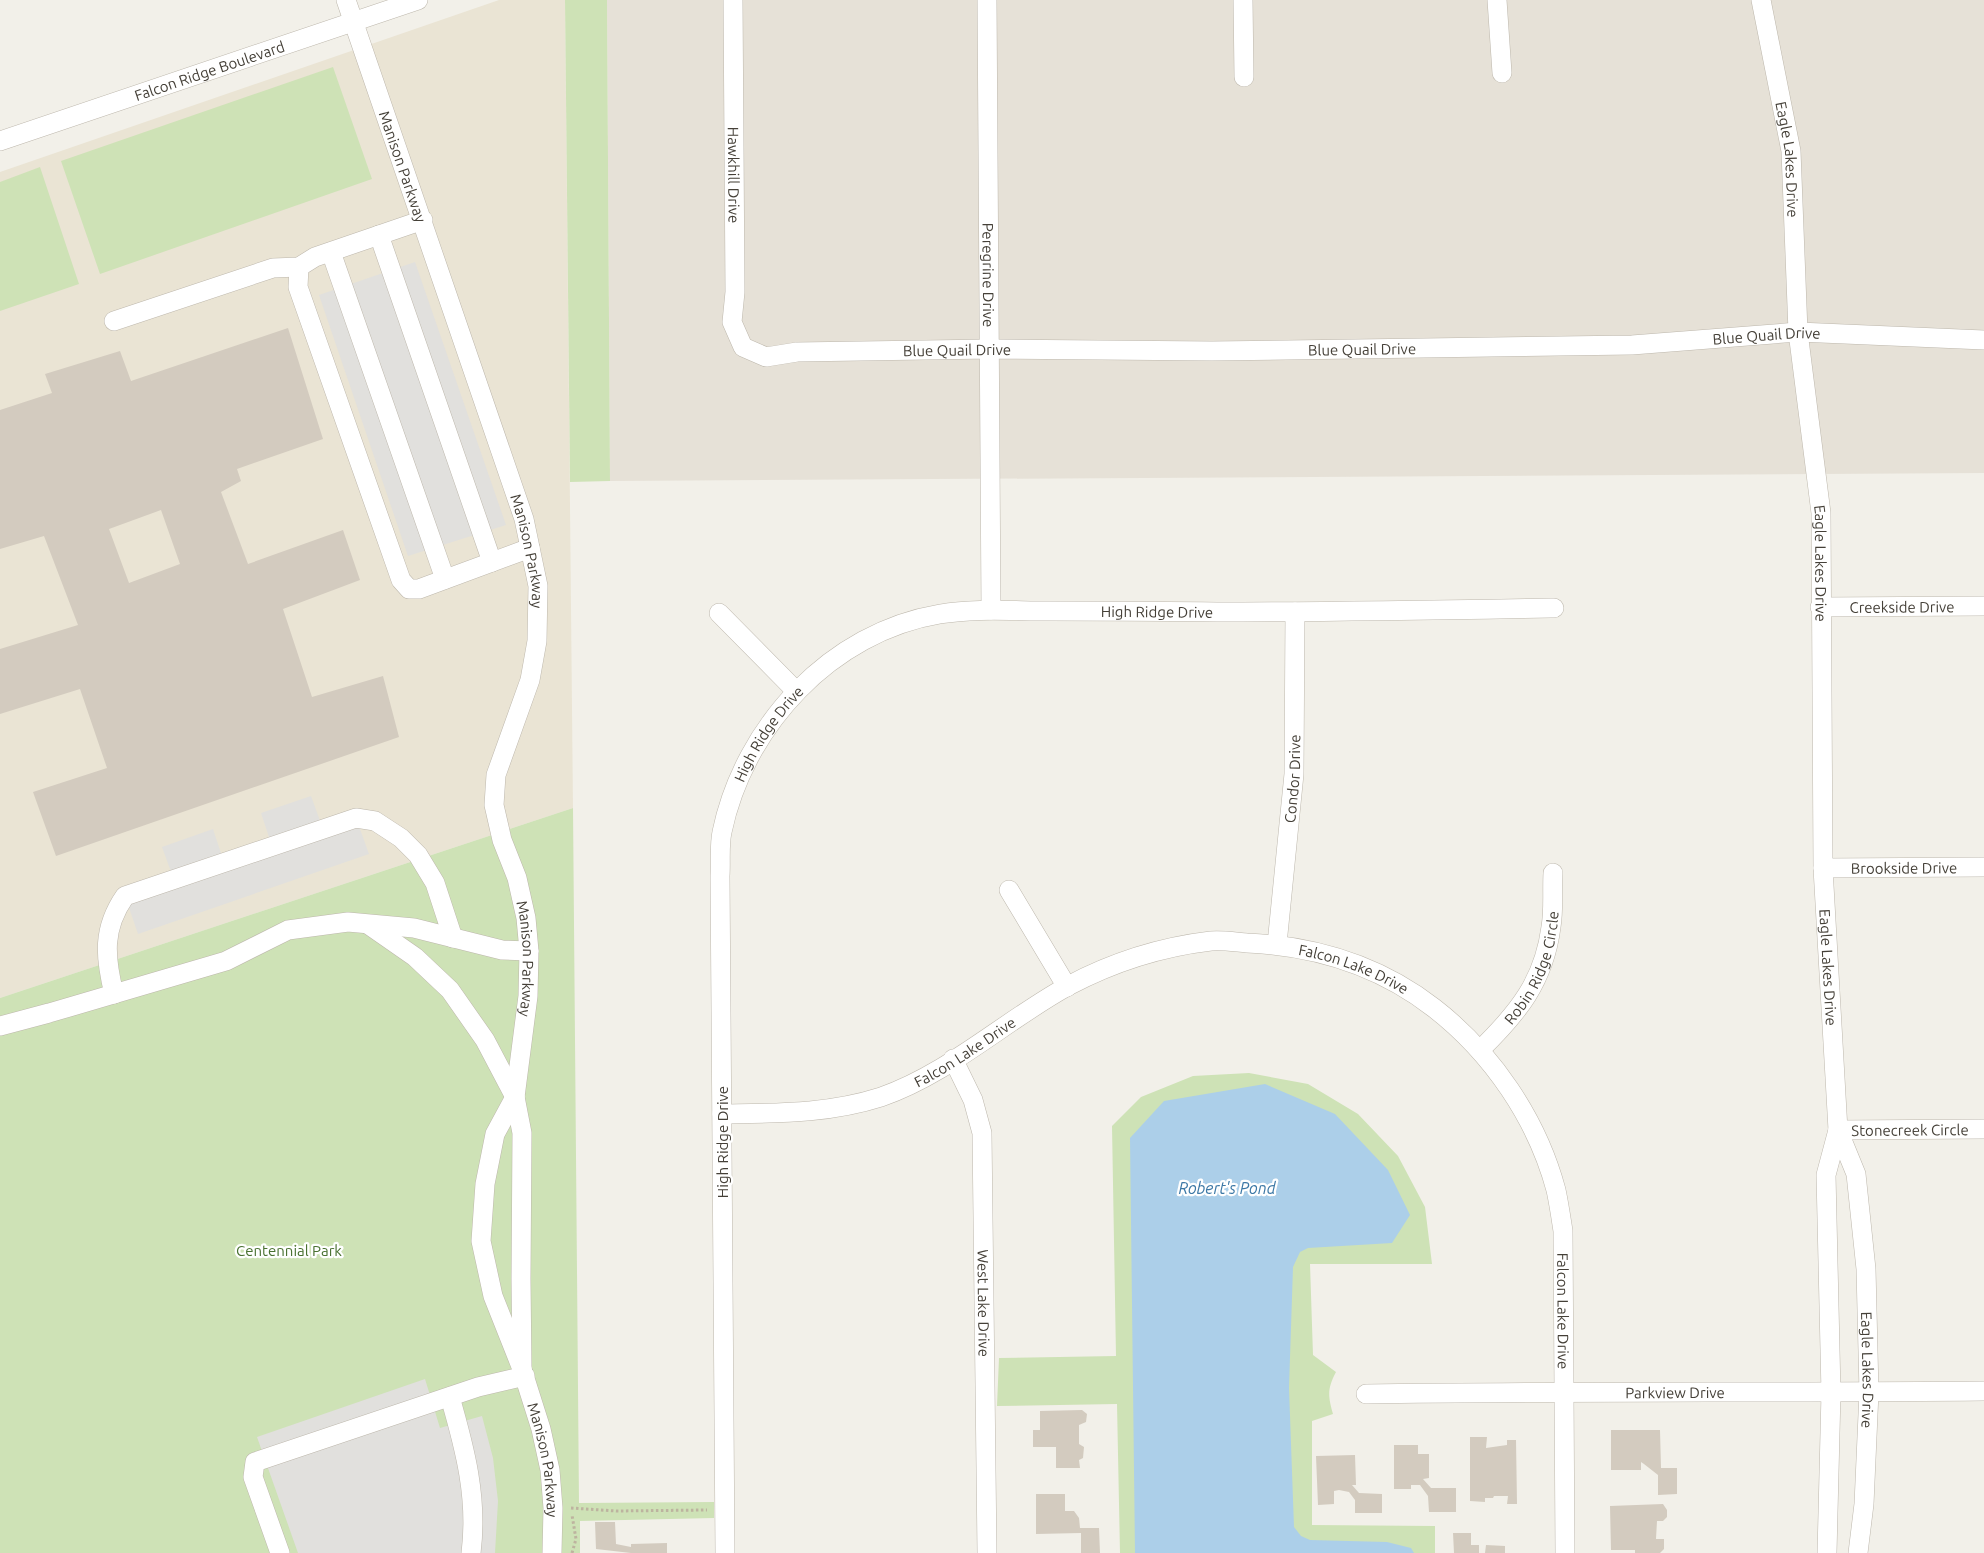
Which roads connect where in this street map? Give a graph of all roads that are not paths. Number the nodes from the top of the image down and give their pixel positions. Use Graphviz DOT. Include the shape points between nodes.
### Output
graph roads {
  1 [pos="346,0"];
  2 [pos="418,0"];
  3 [pos="733,0"];
  4 [pos="987,0"];
  5 [pos="1243,0"];
  6 [pos="1497,0"];
  7 [pos="1761,0"];
  8 [pos="353,22"];
  9 [pos="1502,73"];
  10 [pos="1244,78"];
  11 [pos="0,141"];
  12 [pos="422,220"];
  13 [pos="379,235"];
  14 [pos="331,252"];
  15 [pos="299,267"];
  16 [pos="114,322"];
  17 [pos="1798,332"];
  18 [pos="1984,340"];
  19 [pos="743,347"];
  20 [pos="990,349"];
  21 [pos="530,548"];
  22 [pos="492,562"];
  23 [pos="444,580"];
  24 [pos="1984,606"];
  25 [pos="1820,607"];
  26 [pos="1554,608"];
  27 [pos="991,610"];
  28 [pos="1295,612"];
  29 [pos="719,613"];
  30 [pos="796,691"];
  31 [pos="1984,867"];
  32 [pos="1823,868"];
  33 [pos="1553,873"];
  34 [pos="1009,890"];
  35 [pos="367,924"];
  36 [pos="453,938"];
  37 [pos="1277,944"];
  38 [pos="529,951"];
  39 [pos="1067,987"];
  40 [pos="114,994"];
  41 [pos="0,1026"];
  42 [pos="1480,1050"];
  43 [pos="953,1059"];
  44 [pos="515,1096"];
  45 [pos="722,1114"];
  46 [pos="1984,1129"];
  47 [pos="1838,1130"];
  48 [pos="524,1373"];
  49 [pos="1565,1391"];
  50 [pos="1868,1392"];
  51 [pos="1984,1392"];
  52 [pos="1831,1393"];
  53 [pos="1366,1394"];
  54 [pos="450,1397"];
  55 [pos="280,1553"];
  56 [pos="471,1553"];
  57 [pos="552,1553"];
  58 [pos="725,1553"];
  59 [pos="988,1553"];
  60 [pos="1564,1553"];
  61 [pos="1826,1553"];
  62 [pos="1858,1553"];
  1 -- 8 [label="street, Manison Parkway"];
  2 -- 8 [label="street, Falcon Ridge Boulevard"];
  3 -- 19 [label="street, Hawkhill Drive" via="735,292 732,322"];
  4 -- 20 [label="street, Peregrine Drive"];
  5 -- 10 [label="street"];
  6 -- 9 [label="street"];
  7 -- 17 [label="street, Eagle Lakes Drive" via="1791,151"];
  8 -- 11 [label="street, Falcon Ridge Boulevard"];
  8 -- 12 [label="street, Manison Parkway"];
  12 -- 13 [label="street"];
  12 -- 21 [label="street, Manison Parkway" via="524,519"];
  13 -- 14 [label="street"];
  13 -- 22 [label="street"];
  14 -- 15 [label="street"];
  14 -- 23 [label="street"];
  15 -- 16 [label="street" via="273,268"];
  15 -- 23 [label="street" via="298,287 401,580 409,589"];
  17 -- 18 [label="street, Blue Quail Drive"];
  17 -- 20 [label="street, Blue Quail Drive" via="1632,345"];
  17 -- 25 [label="street, Eagle Lakes Drive" via="1821,513"];
  19 -- 20 [label="street, Blue Quail Drive" via="766,357 796,352"];
  20 -- 27 [label="street, Peregrine Drive"];
  21 -- 22 [label="street"];
  21 -- 38 [label="street, Manison Parkway" via="538,586 537,642 530,680 502,752 494,805 502,840 517,878"];
  22 -- 23 [label="street"];
  24 -- 25 [label="street, Creekside Drive"];
  25 -- 32 [label="street, Eagle Lakes Drive"];
  26 -- 28 [label="street, High Ridge Drive"];
  27 -- 28 [label="street, High Ridge Drive"];
  27 -- 30 [label="street, High Ridge Drive" via="940,614 903,623 861,641 828,663"];
  28 -- 37 [label="street, Condor Drive" via="1294,774"];
  29 -- 30 [label="street"];
  30 -- 45 [label="street, High Ridge Drive" via="746,761 722,834"];
  31 -- 32 [label="street, Brookside Drive"];
  32 -- 47 [label="street, Eagle Lakes Drive"];
  33 -- 42 [label="street, Robin Ridge Circle" via="1552,926 1544,962 1529,994 1507,1024"];
  34 -- 39 [label="street"];
  35 -- 36 [label="street" via="414,928"];
  35 -- 40 [label="street" via="348,922 288,930 226,961"];
  35 -- 44 [label="street" via="415,956 450,990 485,1040"];
  36 -- 38 [label="street" via="502,950"];
  36 -- 40 [label="street" via="435,882 418,855 375,821 356,818 125,896 115,911 108,933 107,965"];
  37 -- 39 [label="street, Falcon Lake Drive" via="1213,941 1159,950 1115,964"];
  37 -- 42 [label="street, Falcon Lake Drive" via="1340,958 1377,972 1413,992"];
  38 -- 44 [label="street, Manison Parkway" via="528,996"];
  39 -- 43 [label="street, Falcon Lake Drive"];
  40 -- 41 [label="street"];
  42 -- 49 [label="street, Falcon Lake Drive" via="1527,1118 1556,1191 1563,1231"];
  43 -- 45 [label="street, Falcon Lake Drive" via="912,1084 839,1108"];
  43 -- 59 [label="street, West Lake Drive" via="973,1100 982,1133"];
  44 -- 48 [label="street, Manison Parkway" via="522,1132"];
  44 -- 48 [label="street, Manison Parkway" via="495,1134 485,1184 482,1241 493,1296"];
  45 -- 58 [label="street, High Ridge Drive"];
  46 -- 47 [label="street, Stonecreek Circle"];
  47 -- 50 [label="street, Eagle Lakes Drive" via="1856,1174 1866,1269"];
  47 -- 52 [label="street, Eagle Lakes Drive" via="1826,1175"];
  48 -- 54 [label="street"];
  48 -- 57 [label="street, Manison Parkway" via="550,1470 554,1508"];
  49 -- 52 [label="street, Parkview Drive"];
  49 -- 53 [label="street, Parkview Drive"];
  49 -- 60 [label="street, Falcon Lake Drive"];
  50 -- 51 [label="street, Parkview Drive"];
  50 -- 52 [label="street, Parkview Drive"];
  50 -- 62 [label="street, Eagle Lakes Drive" via="1864,1504"];
  52 -- 61 [label="street, Eagle Lakes Drive"];
  54 -- 55 [label="street" via="255,1462 253,1478"];
  54 -- 56 [label="street" via="469,1468"];
}
